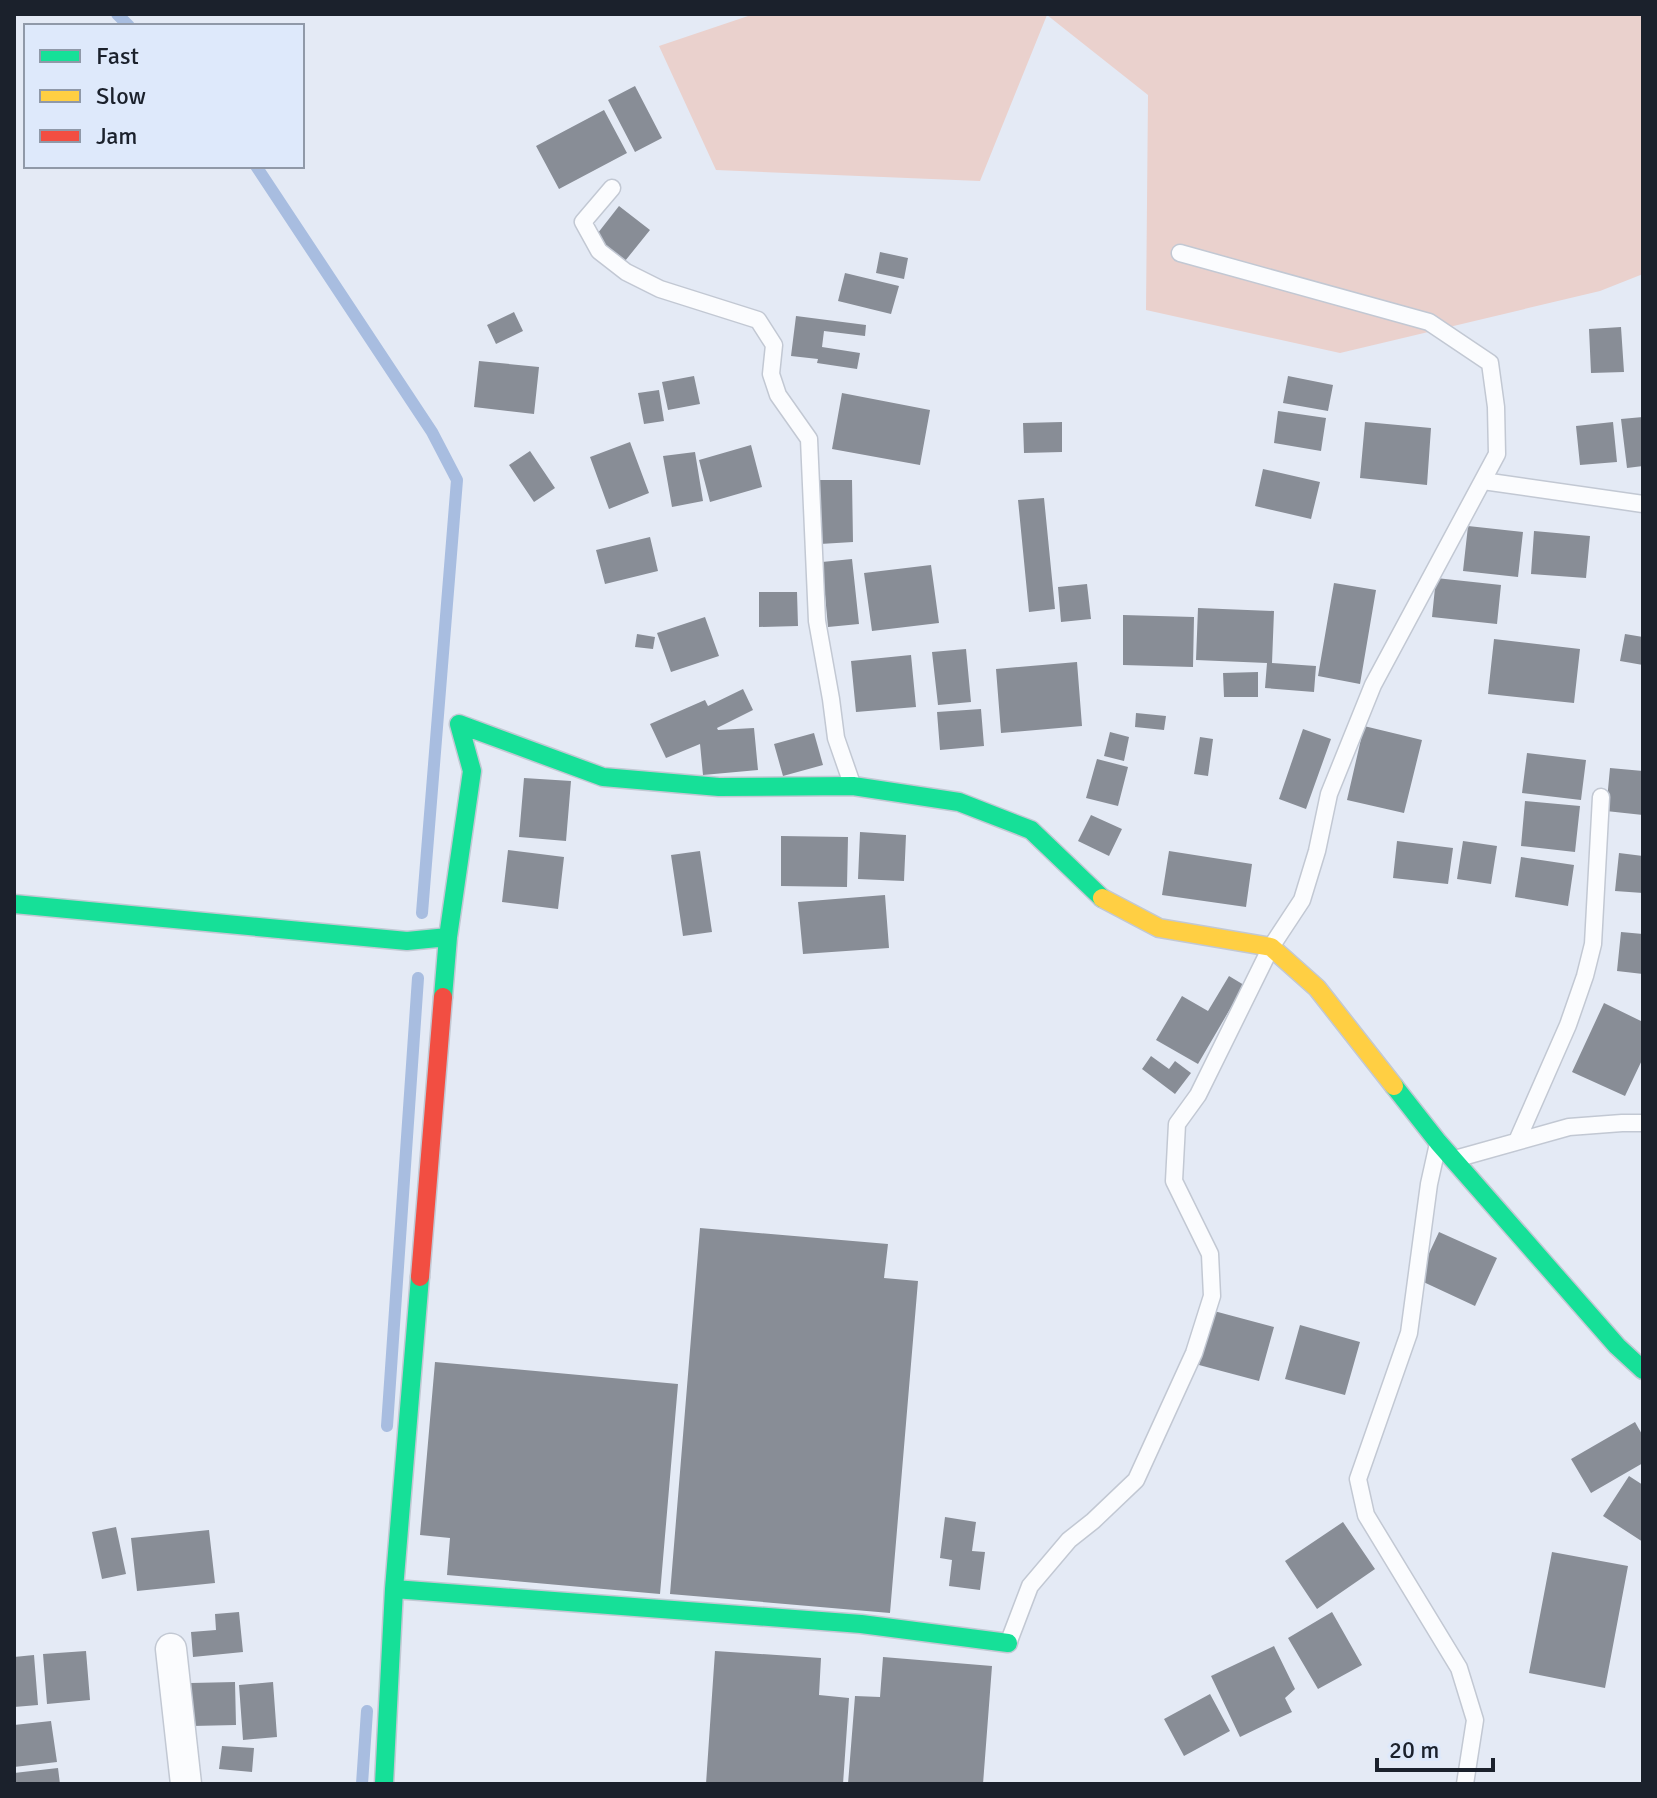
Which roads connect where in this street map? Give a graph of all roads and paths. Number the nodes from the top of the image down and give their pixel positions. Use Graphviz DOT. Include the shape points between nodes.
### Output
graph roads {
  1 [pos="612,188"];
  2 [pos="1180,253"];
  3 [pos="1483,481"];
  4 [pos="1643,504"];
  5 [pos="853,786"];
  6 [pos="1601,797"];
  7 [pos="14,904"];
  8 [pos="448,937"];
  9 [pos="1271,947"];
  10 [pos="1643,1123"];
  11 [pos="1517,1141"];
  12 [pos="1438,1142"];
  13 [pos="1454,1159"];
  14 [pos="1643,1370"];
  15 [pos="394,1589"];
  16 [pos="1008,1643"];
  17 [pos="171,1649"];
  18 [pos="186,1784"];
  19 [pos="384,1784"];
  20 [pos="1465,1784"];
  1 -- 5 [label="lane" via="583,222 599,251 660,289 758,320 774,345 771,374 778,395 809,439 817,621 836,738"];
  2 -- 3 [label="lane" via="1429,322 1490,363 1497,454"];
  3 -- 4 [label="lane"];
  3 -- 9 [label="lane" via="1373,685 1329,794 1302,900"];
  5 -- 8 [label="street" via="719,787 603,777 459,724 472,771"];
  5 -- 9 [label="street" via="959,802 1031,830 1104,900 1159,928"];
  6 -- 11 [label="lane" via="1593,944 1568,1025"];
  7 -- 8 [label="street" via="407,941"];
  8 -- 15 [label="street"];
  9 -- 12 [label="street" via="1317,988"];
  9 -- 16 [label="lane" via="1198,1095 1177,1124 1174,1181 1210,1254 1212,1296 1194,1353 1136,1480 1069,1540 1030,1586"];
  10 -- 11 [label="lane" via="1569,1127"];
  11 -- 13 [label="lane"];
  12 -- 13 [label="street"];
  12 -- 20 [label="lane" via="1409,1333 1358,1479 1366,1515 1459,1668 1475,1720"];
  13 -- 14 [label="street"];
  15 -- 16 [label="street" via="861,1624"];
  15 -- 19 [label="street"];
  17 -- 18 [label="street"];
}
